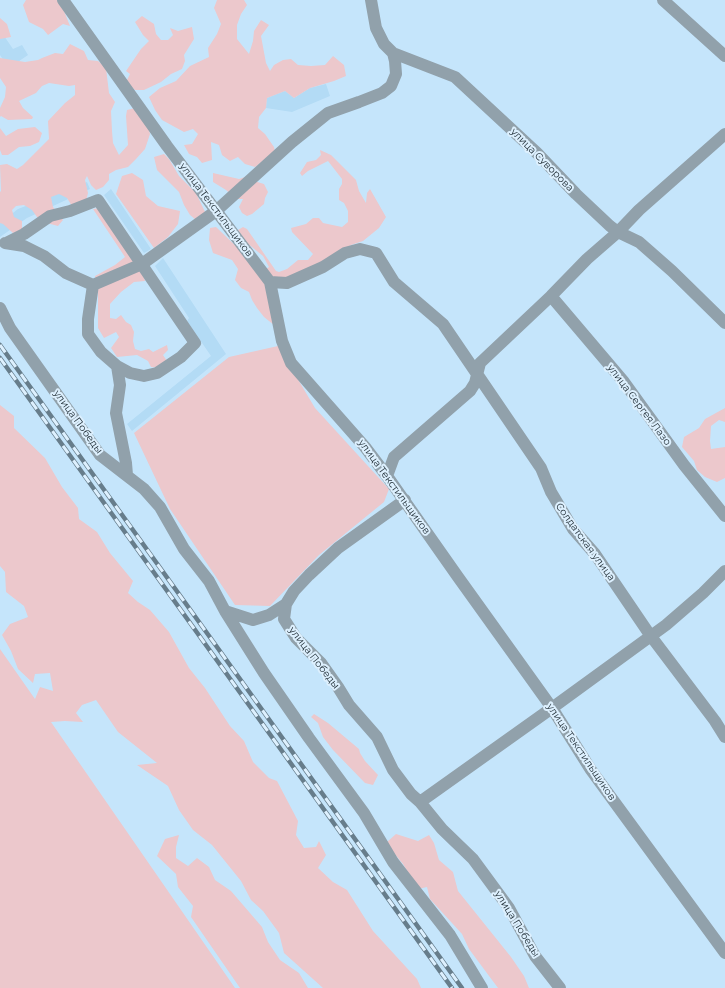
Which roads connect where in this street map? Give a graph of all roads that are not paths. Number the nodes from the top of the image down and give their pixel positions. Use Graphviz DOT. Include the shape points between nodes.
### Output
graph roads {
  1 [pos="63,0"];
  2 [pos="371,0"];
  3 [pos="663,0"];
  4 [pos="393,53"];
  5 [pos="725,56"];
  6 [pos="725,134"];
  7 [pos="216,211"];
  8 [pos="618,232"];
  9 [pos="3,243"];
  10 [pos="142,264"];
  11 [pos="270,282"];
  12 [pos="93,285"];
  13 [pos="551,296"];
  14 [pos="0,308"];
  15 [pos="725,323"];
  16 [pos="117,366"];
  17 [pos="478,373"];
  18 [pos="127,475"];
  19 [pos="388,476"];
  20 [pos="404,500"];
  21 [pos="725,516"];
  22 [pos="725,571"];
  23 [pos="286,604"];
  24 [pos="225,611"];
  25 [pos="650,635"];
  26 [pos="552,708"];
  27 [pos="725,737"];
  28 [pos="420,802"];
  29 [pos="725,953"];
  30 [pos="482,988"];
  31 [pos="560,988"];
  1 -- 7 [label="street, улица Текстильщиков"];
  2 -- 4 [label="street" via="376,28 384,44"];
  3 -- 5 [label="street"];
  4 -- 7 [label="street" via="396,74 391,86 382,93 328,113"];
  4 -- 8 [label="street, улица Суворова" via="455,77"];
  6 -- 8 [label="street" via="639,210"];
  7 -- 10 [label="street"];
  7 -- 11 [label="street, улица Текстильщиков"];
  8 -- 13 [label="street"];
  8 -- 15 [label="street, улица Суворова" via="640,242"];
  9 -- 10 [label="street" via="24,234 50,216 98,200"];
  9 -- 12 [label="street" via="24,246 44,256 66,273"];
  10 -- 12 [label="street"];
  10 -- 16 [label="street" via="195,342 181,358 157,373 144,376 130,373"];
  11 -- 17 [label="street, Солдатская улица" via="287,283 323,267 345,253 360,249 376,253 394,282 443,324"];
  11 -- 19 [label="street, улица Текстильщиков" via="282,341 291,363"];
  12 -- 16 [label="street" via="88,334 101,352"];
  13 -- 17 [label="street" via="480,363"];
  13 -- 21 [label="street, улица Сергея Лазо" via="624,382 684,465"];
  14 -- 18 [label="street, улица Победы" via="10,328 100,455"];
  16 -- 18 [label="street" via="120,385 116,413"];
  17 -- 19 [label="street" via="476,383 470,391 394,456"];
  17 -- 25 [label="street, Солдатская улица" via="541,468 561,510 595,554"];
  18 -- 24 [label="street, улица Победы" via="160,507 184,549 209,581"];
  19 -- 20 [label="street, улица Текстильщиков"];
  20 -- 23 [label="street" via="338,548 294,591"];
  20 -- 26 [label="street, улица Текстильщиков"];
  22 -- 25 [label="street" via="666,625"];
  23 -- 24 [label="street" via="269,615 253,620"];
  23 -- 28 [label="street, улица Победы" via="284,619 296,638 320,663 349,705 377,737 393,770"];
  24 -- 30 [label="street, улица Победы" via="264,673 364,813 393,862 450,935"];
  25 -- 26 [label="street"];
  25 -- 27 [label="street, Солдатская улица"];
  26 -- 28 [label="street"];
  26 -- 29 [label="street, улица Текстильщиков" via="591,770"];
  28 -- 31 [label="street, улица Победы" via="442,829 473,859 509,908 536,956"];
}
